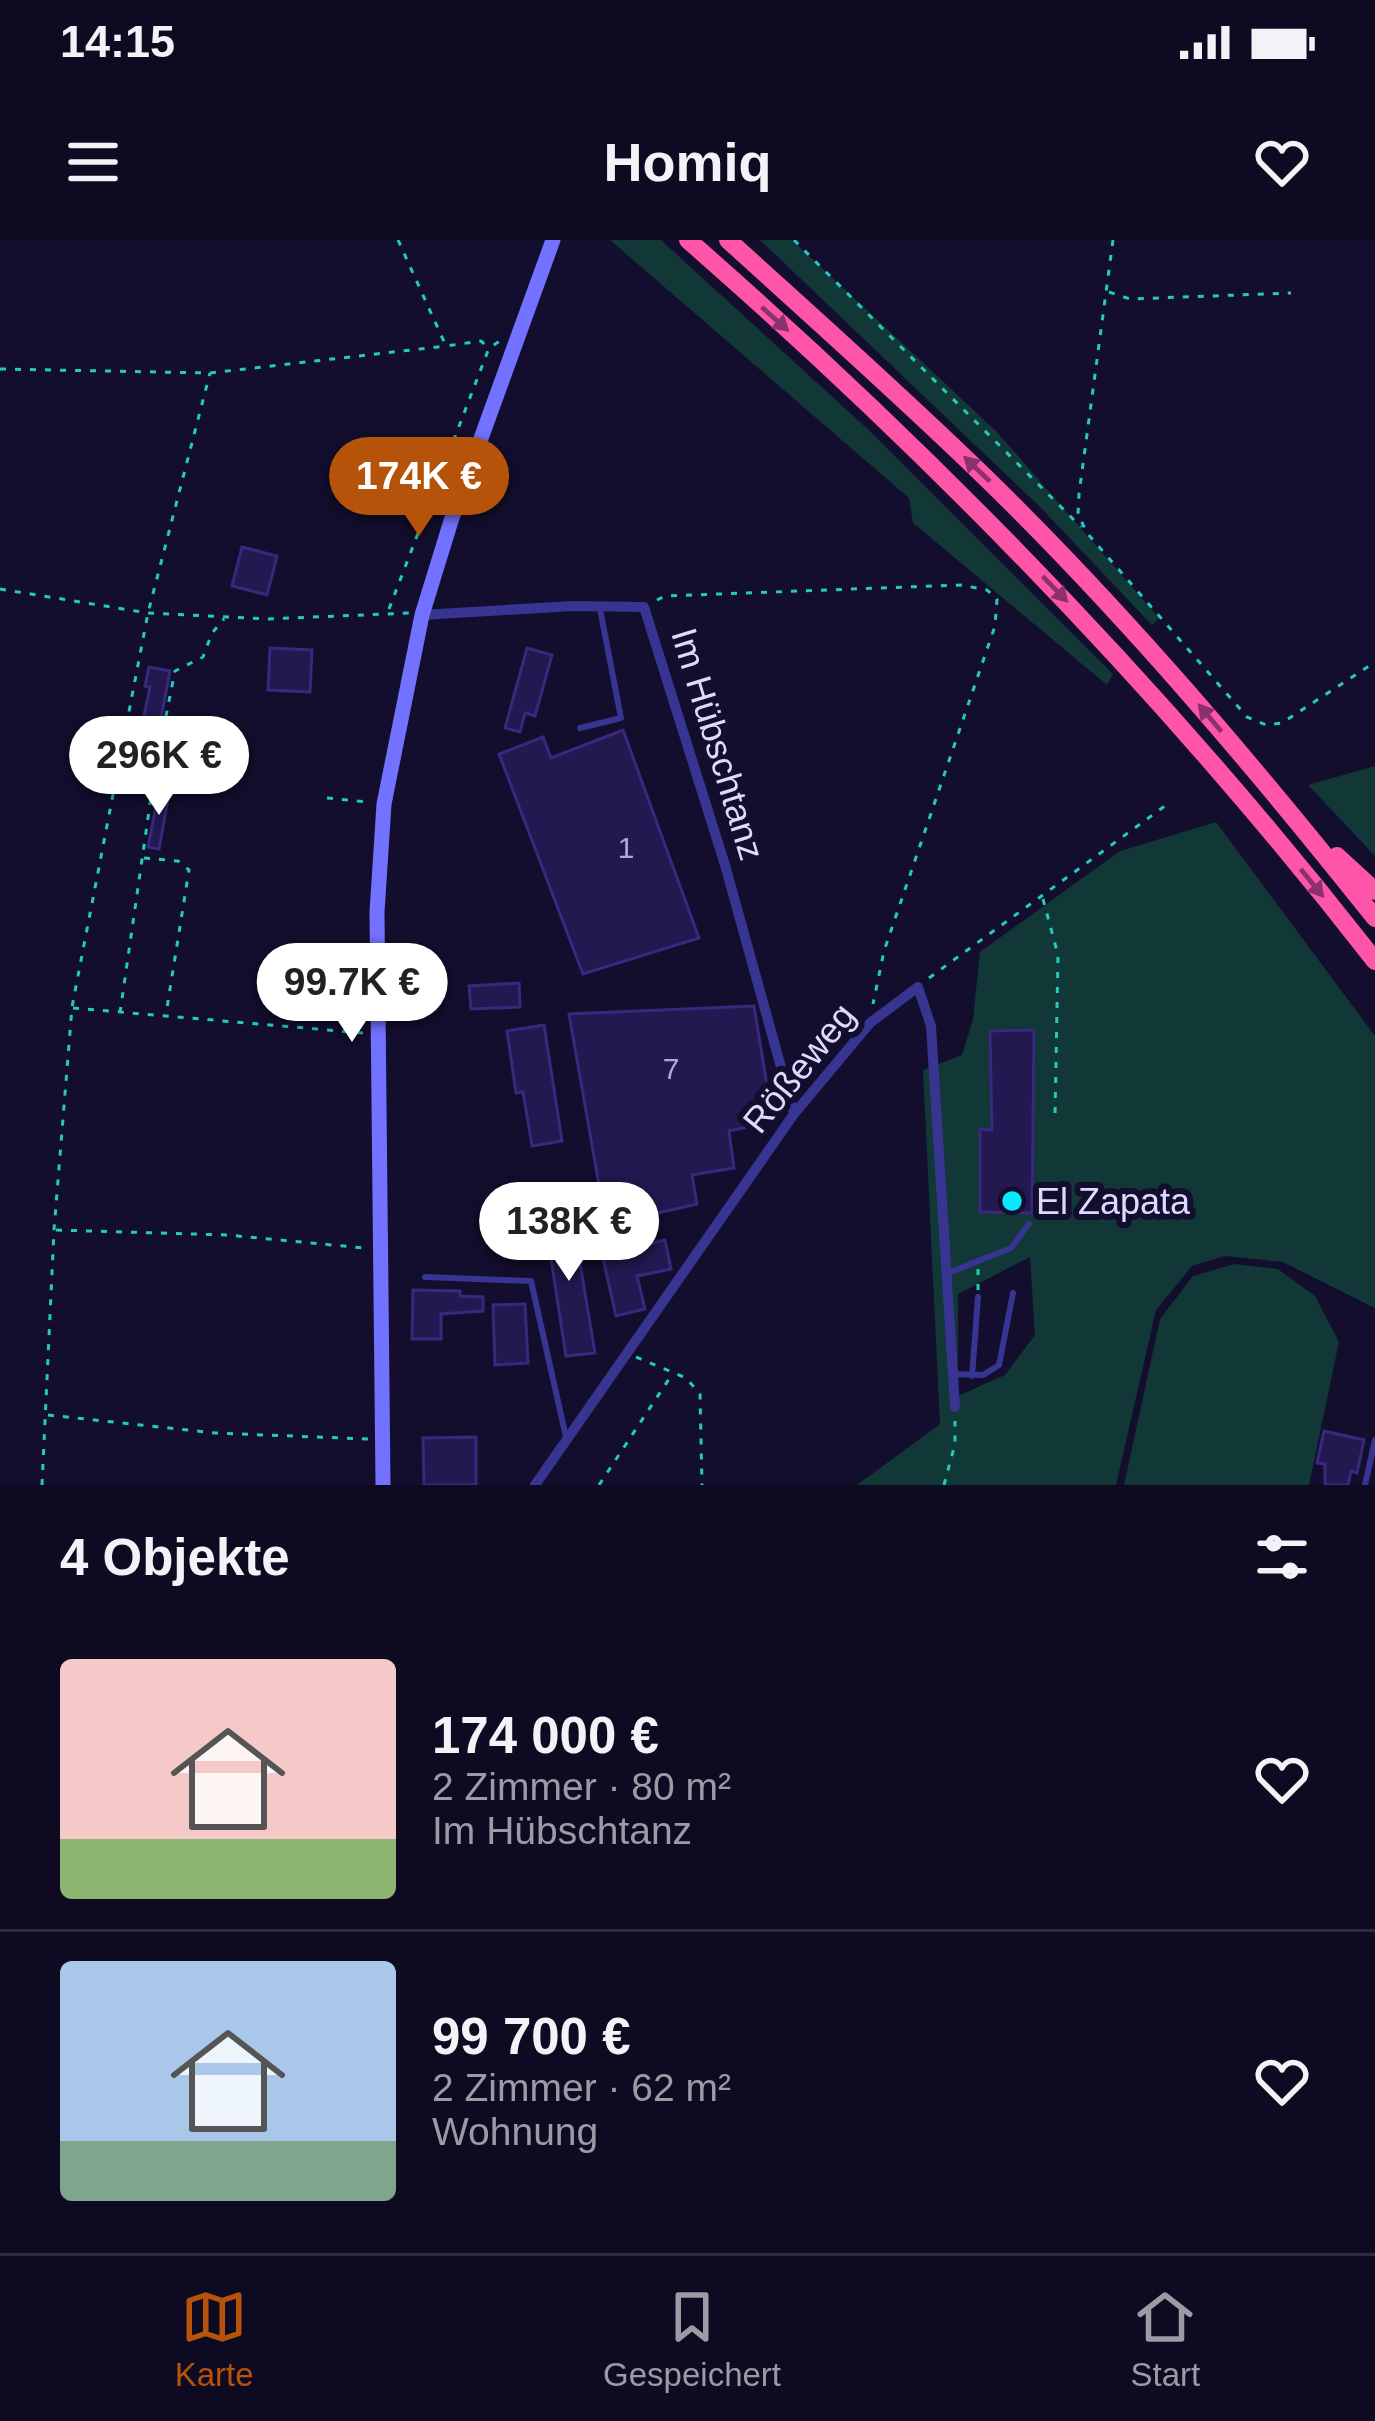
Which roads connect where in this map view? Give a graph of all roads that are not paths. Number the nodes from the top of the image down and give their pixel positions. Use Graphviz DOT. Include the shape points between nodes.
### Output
graph roads {
  1 [pos="553,240"];
  2 [pos="688,240"];
  3 [pos="728,240"];
  4 [pos="599,605"];
  5 [pos="422,615"];
  6 [pos="580,728"];
  7 [pos="1286,807"];
  8 [pos="1375,891"];
  9 [pos="1375,918"];
  10 [pos="1375,961"];
  11 [pos="794,1114"];
  12 [pos="1029,1224"];
  13 [pos="948,1273"];
  14 [pos="425,1277"];
  15 [pos="1013,1293"];
  16 [pos="978,1297"];
  17 [pos="953,1374"];
  18 [pos="972,1376"];
  19 [pos="955,1407"];
  20 [pos="1375,1440"];
  21 [pos="567,1441"];
  22 [pos="383,1485"];
  23 [pos="535,1485"];
  24 [pos="1365,1485"];
  1 -- 5 [label="street"];
  2 -- 10 [label="highway, one-way" via="1053,586"];
  7 -- 3 [label="highway, one-way" via="992,484"];
  4 -- 5 [label="street, Im Hübschtanz"];
  4 -- 6 [label="lane" via="621,718"];
  4 -- 11 [label="street, Im Hübschtanz" via="644,607"];
  5 -- 22 [label="street" via="384,804"];
  7 -- 8 [label="highway"];
  7 -- 9 [label="highway"];
  11 -- 13 [label="street, Rößeweg" via="869,1023 918,987 931,1026"];
  11 -- 21 [label="street, Rößeweg"];
  12 -- 13 [label="lane" via="1011,1248"];
  13 -- 17 [label="street"];
  14 -- 21 [label="lane" via="532,1282"];
  15 -- 18 [label="lane" via="999,1365"];
  16 -- 18 [label="lane"];
  17 -- 18 [label="lane"];
  17 -- 19 [label="street"];
  20 -- 24 [label="lane"];
  21 -- 23 [label="street, Rößeweg"];
}
